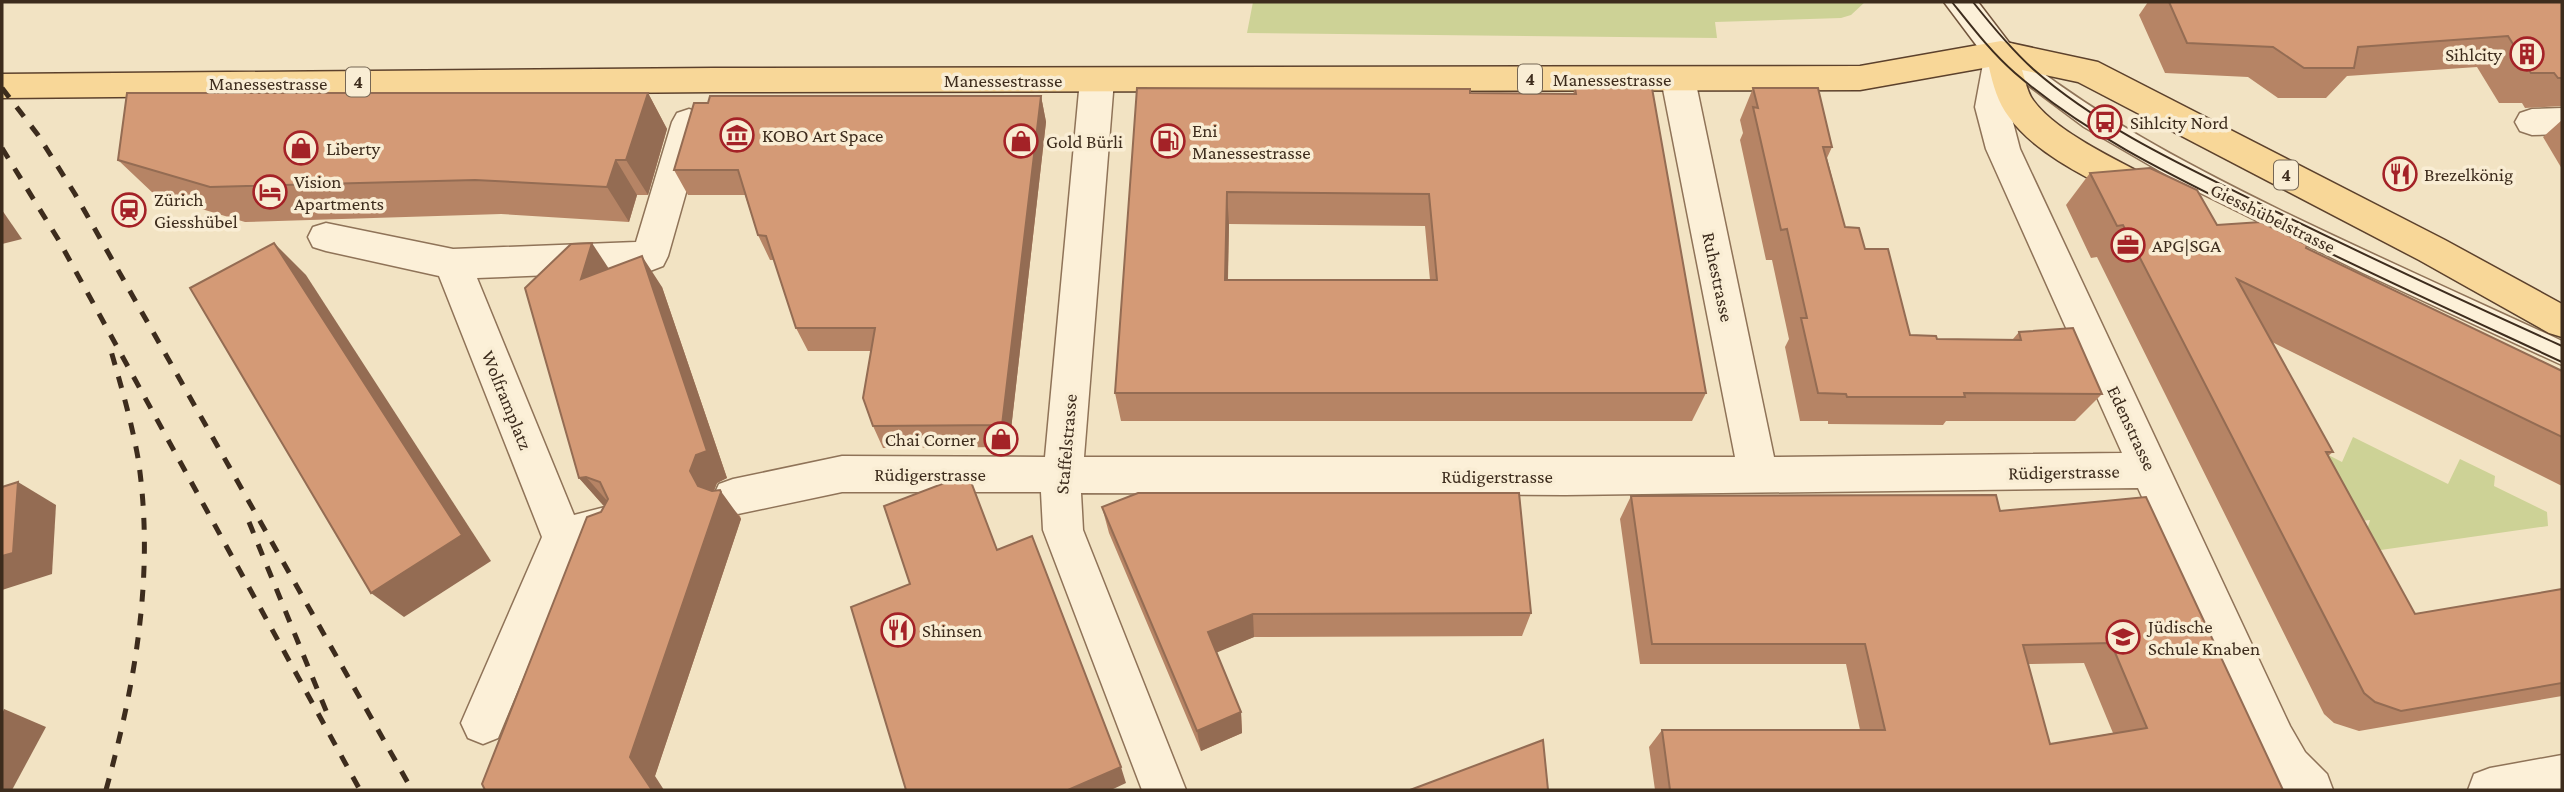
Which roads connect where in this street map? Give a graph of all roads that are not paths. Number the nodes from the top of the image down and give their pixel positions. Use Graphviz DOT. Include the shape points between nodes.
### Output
graph roads {
  1 [pos="1964,8"];
  2 [pos="2001,53"];
  3 [pos="1678,79"];
  4 [pos="1097,80"];
  5 [pos="2,86"];
  6 [pos="690,119"];
  7 [pos="2181,209"];
  8 [pos="326,237"];
  9 [pos="453,264"];
  10 [pos="2325,279"];
  11 [pos="2473,312"];
  12 [pos="2562,322"];
  13 [pos="2562,336"];
  14 [pos="2562,354"];
  15 [pos="2562,376"];
  16 [pos="2562,385"];
  17 [pos="2152,470"];
  18 [pos="1063,475"];
  19 [pos="1758,475"];
  20 [pos="733,497"];
  21 [pos="609,524"];
  22 [pos="562,537"];
  23 [pos="483,723"];
  24 [pos="2562,777"];
  25 [pos="1164,790"];
  26 [pos="2311,790"];
  27 [pos="2490,790"];
  1 -- 2 [label="street"];
  2 -- 3 [label="main road, Manessestrasse / 4" via="1860,78"];
  2 -- 7 [label="main road, Giesshübelstrasse" via="2016,101 2032,120 2087,158"];
  2 -- 11 [label="lane, Giesshübelstrasse" via="2041,88 2105,130 2202,184"];
  2 -- 12 [label="main road, 4" via="2099,75"];
  2 -- 17 [label="street, Edenstrasse" via="1992,107 2003,149"];
  3 -- 4 [label="main road, Manessestrasse / 4"];
  3 -- 19 [label="street, Ruhestrasse"];
  4 -- 5 [label="main road, Manessestrasse / 4"];
  4 -- 18 [label="street, Staffelstrasse"];
  6 -- 9 [label="street" via="650,256"];
  8 -- 9 [label="street"];
  9 -- 22 [label="street, Wolframplatz"];
  10 -- 16 [label="main road, Giesshübelstrasse"];
  11 -- 13 [label="lane"];
  11 -- 14 [label="lane, Giesshübelstrasse"];
  11 -- 15 [label="lane"];
  17 -- 19 [label="street, Rüdigerstrasse"];
  17 -- 26 [label="street, Edenstrasse" via="2274,741 2289,768"];
  18 -- 19 [label="street, Rüdigerstrasse"];
  18 -- 20 [label="street, Rüdigerstrasse" via="842,474"];
  18 -- 25 [label="street, Staffelstrasse" via="1063,530"];
  21 -- 22 [label="street"];
  22 -- 23 [label="street"];
  24 -- 27 [label="street"];
}
